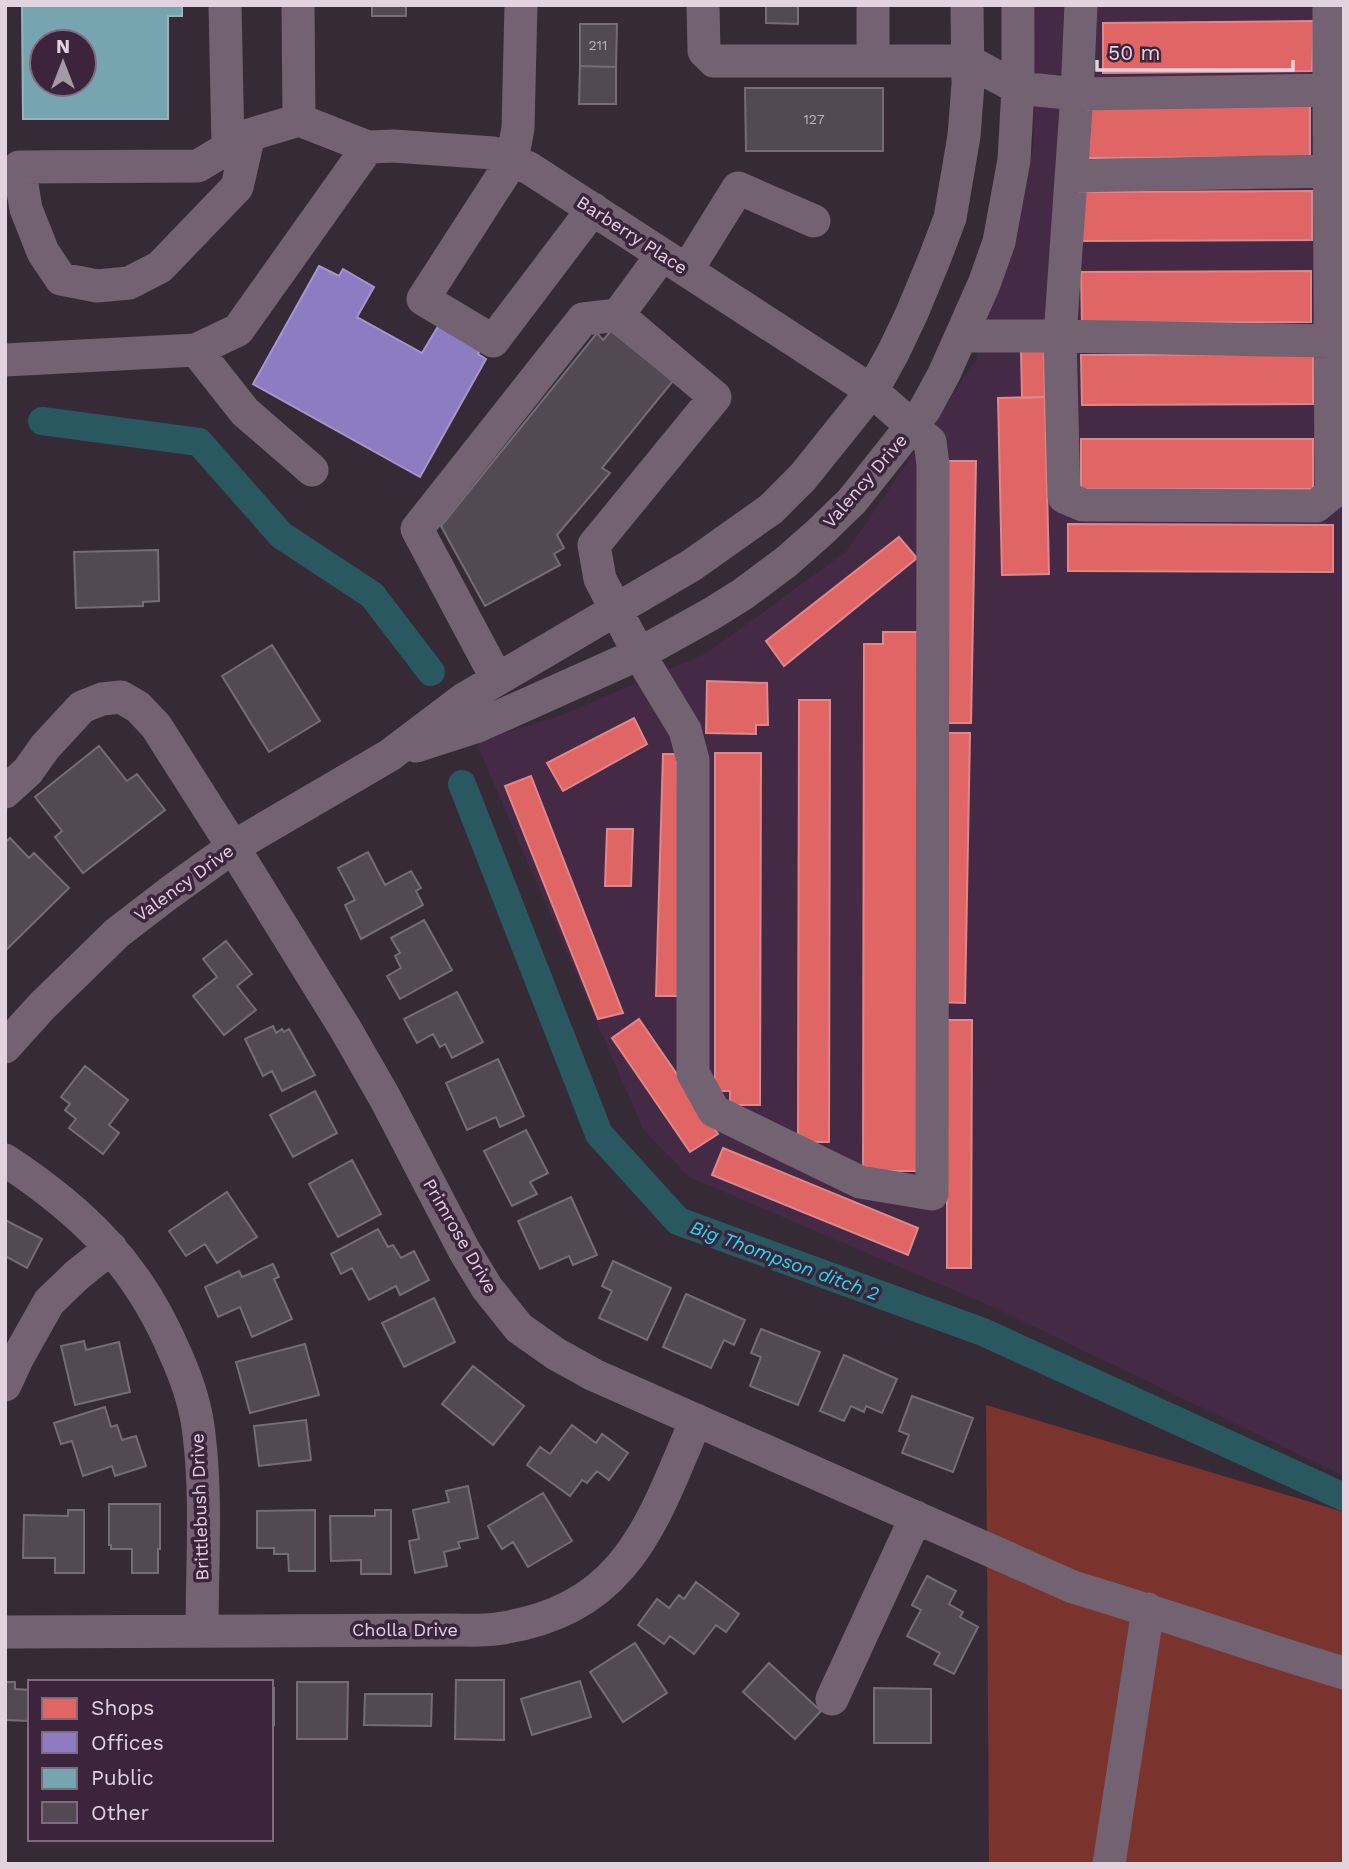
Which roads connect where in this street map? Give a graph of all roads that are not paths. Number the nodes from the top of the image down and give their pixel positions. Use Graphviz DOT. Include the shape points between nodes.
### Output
graph roads {
  1 [pos="225,5"];
  2 [pos="298,5"];
  3 [pos="521,5"];
  4 [pos="703,5"];
  5 [pos="873,5"];
  6 [pos="967,5"];
  7 [pos="1018,5"];
  8 [pos="1081,5"];
  9 [pos="1328,5"];
  10 [pos="873,61"];
  11 [pos="968,61"];
  12 [pos="1018,88"];
  13 [pos="1329,90"];
  14 [pos="1077,94"];
  15 [pos="299,120"];
  16 [pos="239,141"];
  17 [pos="368,147"];
  18 [pos="512,161"];
  19 [pos="1330,171"];
  20 [pos="1071,176"];
  21 [pos="593,209"];
  22 [pos="814,221"];
  23 [pos="674,262"];
  24 [pos="618,315"];
  25 [pos="961,336"];
  26 [pos="1060,336"];
  27 [pos="1330,341"];
  28 [pos="196,350"];
  29 [pos="5,360"];
  30 [pos="872,391"];
  31 [pos="912,427"];
  32 [pos="312,470"];
  33 [pos="616,609"];
  34 [pos="639,654"];
  35 [pos="497,679"];
  36 [pos="390,755"];
  37 [pos="5,792"];
  38 [pos="233,847"];
  39 [pos="5,1047"];
  40 [pos="5,1160"];
  41 [pos="111,1248"];
  42 [pos="5,1385"];
  43 [pos="696,1420"];
  44 [pos="916,1517"];
  45 [pos="1148,1609"];
  46 [pos="5,1632"];
  47 [pos="202,1632"];
  48 [pos="1344,1673"];
  49 [pos="832,1699"];
  50 [pos="1109,1864"];
  1 -- 16 [label="street"];
  2 -- 15 [label="street"];
  3 -- 18 [label="street" via="518,128"];
  4 -- 10 [label="street" via="704,51 714,61"];
  5 -- 10 [label="street"];
  6 -- 11 [label="street, Valency Drive"];
  7 -- 12 [label="street, Valency Drive"];
  8 -- 14 [label="street"];
  9 -- 13 [label="street"];
  10 -- 11 [label="street"];
  11 -- 12 [label="street"];
  11 -- 30 [label="street, Valency Drive" via="964,136 950,218 912,313"];
  12 -- 14 [label="street"];
  12 -- 25 [label="street, Valency Drive" via="1014,160 999,242"];
  13 -- 14 [label="street"];
  13 -- 19 [label="street"];
  14 -- 20 [label="street"];
  15 -- 16 [label="street"];
  15 -- 17 [label="street"];
  16 -- 16 [label="street" via="198,166 19,167 26,209 43,252 61,279 97,286 129,283 160,267 237,187"];
  17 -- 18 [label="street, Barberry Place" via="494,153"];
  17 -- 28 [label="street" via="238,330"];
  18 -- 21 [label="street, Barberry Place"];
  18 -- 21 [label="street" via="423,299 494,341"];
  19 -- 20 [label="street"];
  19 -- 27 [label="street"];
  20 -- 26 [label="street"];
  21 -- 23 [label="street, Barberry Place"];
  22 -- 23 [label="street" via="738,188"];
  23 -- 24 [label="street"];
  23 -- 30 [label="street, Barberry Place"];
  24 -- 33 [label="street" via="715,397 594,545 600,579"];
  24 -- 35 [label="street" via="583,319 416,529"];
  25 -- 26 [label="street"];
  25 -- 31 [label="street, Valency Drive"];
  26 -- 27 [label="street"];
  26 -- 27 [label="street" via="1064,497 1083,505 1316,506 1331,494"];
  28 -- 29 [label="street"];
  28 -- 32 [label="street" via="245,412"];
  30 -- 31 [label="street, Barberry Place"];
  30 -- 33 [label="street, Valency Drive" via="803,477 771,509 692,565"];
  31 -- 34 [label="street, Valency Drive" via="852,501 786,562 743,594"];
  31 -- 34 [label="street, Barberry Place" via="930,442 933,464 932,1194 860,1182 714,1111 693,1073 693,760 685,730"];
  33 -- 34 [label="street"];
  33 -- 35 [label="street, Valency Drive"];
  34 -- 36 [label="street, Valency Drive" via="478,726"];
  35 -- 36 [label="street, Valency Drive"];
  36 -- 38 [label="street, Valency Drive"];
  37 -- 38 [label="street, Primrose Drive" via="82,707 121,697 156,726"];
  38 -- 39 [label="street, Valency Drive" via="117,933"];
  38 -- 43 [label="street, Primrose Drive" via="385,1098 464,1250 519,1328 594,1375"];
  40 -- 41 [label="street, Brittlebush Drive" via="75,1212"];
  41 -- 42 [label="street" via="49,1302"];
  41 -- 47 [label="street, Brittlebush Drive" via="159,1317 192,1398 202,1463"];
  43 -- 44 [label="street, Primrose Drive"];
  43 -- 47 [label="street, Cholla Drive" via="634,1551 602,1587 559,1612 495,1629"];
  44 -- 45 [label="street, Primrose Drive" via="1073,1587"];
  44 -- 49 [label="street"];
  45 -- 48 [label="street, Primrose Drive"];
  45 -- 50 [label="street"];
  46 -- 47 [label="street, Cholla Drive"];
}
